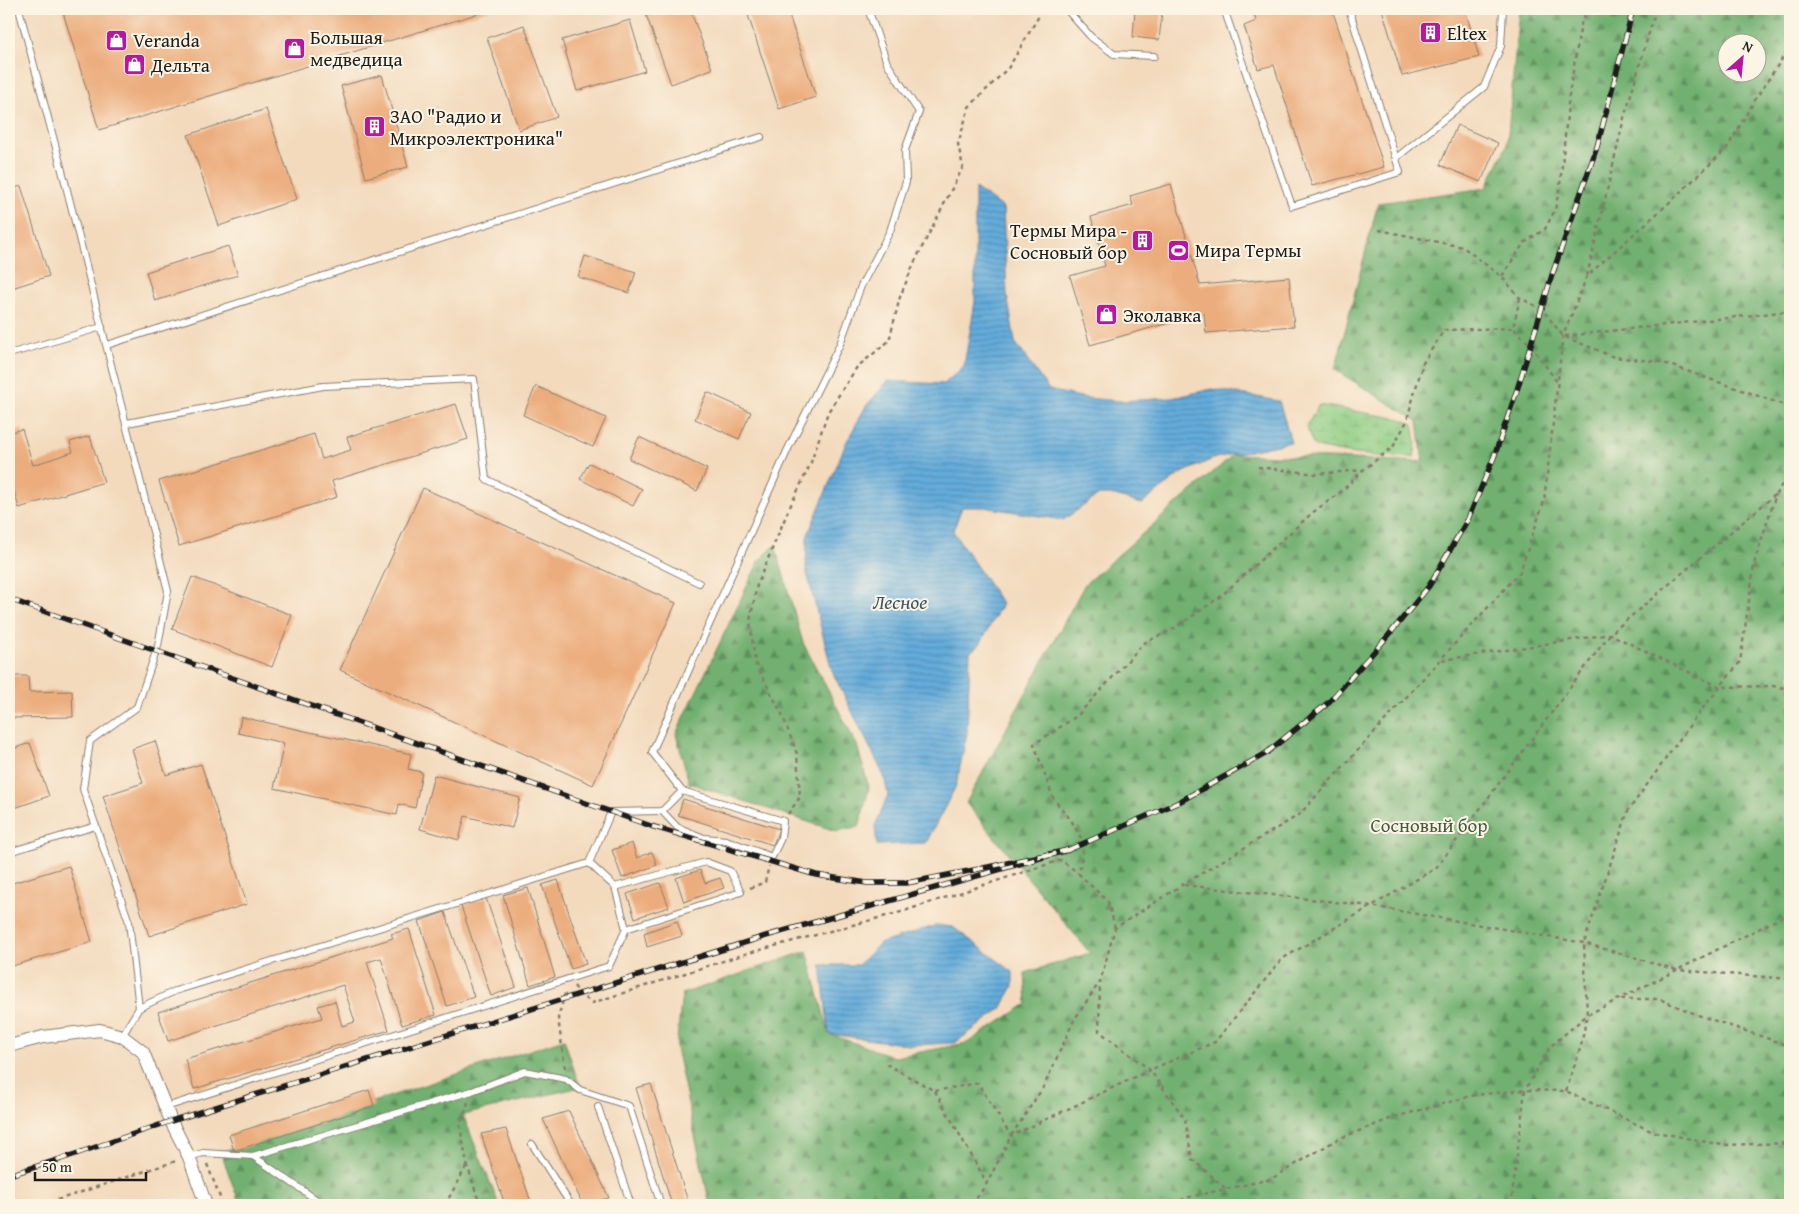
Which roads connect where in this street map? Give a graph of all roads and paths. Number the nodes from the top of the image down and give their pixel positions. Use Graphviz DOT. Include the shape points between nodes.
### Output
graph roads {
  1 [pos="19,9"];
  2 [pos="868,9"];
  3 [pos="1043,9"];
  4 [pos="1061,9"];
  5 [pos="1224,9"];
  6 [pos="1349,9"];
  7 [pos="1503,9"];
  8 [pos="1588,9"];
  9 [pos="1656,9"];
  10 [pos="1790,47"];
  11 [pos="1154,56"];
  12 [pos="761,137"];
  13 [pos="1396,158"];
  14 [pos="1379,230"];
  15 [pos="1502,276"];
  16 [pos="1587,276"];
  17 [pos="1520,298"];
  18 [pos="1790,311"];
  19 [pos="102,327"];
  20 [pos="1513,328"];
  21 [pos="1563,336"];
  22 [pos="107,345"];
  23 [pos="9,354"];
  24 [pos="1557,383"];
  25 [pos="1790,407"];
  26 [pos="126,423"];
  27 [pos="1258,467"];
  28 [pos="1363,470"];
  29 [pos="1790,472"];
  30 [pos="1790,480"];
  31 [pos="1785,482"];
  32 [pos="1776,494"];
  33 [pos="699,583"];
  34 [pos="1610,634"];
  35 [pos="1440,660"];
  36 [pos="1720,687"];
  37 [pos="1790,689"];
  38 [pos="682,791"];
  39 [pos="662,811"];
  40 [pos="783,821"];
  41 [pos="96,826"];
  42 [pos="9,852"];
  43 [pos="772,858"];
  44 [pos="589,863"];
  45 [pos="1079,874"];
  46 [pos="1182,884"];
  47 [pos="615,887"];
  48 [pos="741,892"];
  49 [pos="1371,906"];
  50 [pos="1790,913"];
  51 [pos="1115,928"];
  52 [pos="626,929"];
  53 [pos="1584,943"];
  54 [pos="1677,970"];
  55 [pos="1790,978"];
  56 [pos="569,979"];
  57 [pos="1100,982"];
  58 [pos="1619,999"];
  59 [pos="140,1008"];
  60 [pos="1587,1015"];
  61 [pos="122,1036"];
  62 [pos="9,1046"];
  63 [pos="1790,1048"];
  64 [pos="886,1064"];
  65 [pos="1150,1070"];
  66 [pos="566,1079"];
  67 [pos="1525,1090"];
  68 [pos="472,1091"];
  69 [pos="935,1091"];
  70 [pos="1566,1091"];
  71 [pos="166,1107"];
  72 [pos="598,1107"];
  73 [pos="1011,1136"];
  74 [pos="1790,1143"];
  75 [pos="532,1144"];
  76 [pos="203,1153"];
  77 [pos="252,1156"];
  78 [pos="189,1157"];
  79 [pos="467,1164"];
  80 [pos="987,1183"];
  81 [pos="1225,1188"];
  82 [pos="1790,1202"];
  83 [pos="42,1205"];
  84 [pos="206,1205"];
  85 [pos="224,1205"];
  86 [pos="324,1205"];
  87 [pos="446,1205"];
  88 [pos="480,1205"];
  89 [pos="570,1205"];
  90 [pos="631,1205"];
  91 [pos="660,1205"];
  92 [pos="972,1205"];
  93 [pos="1174,1205"];
  94 [pos="1511,1205"];
  95 [pos="1781,1205"];
  1 -- 19 [label="lane"];
  2 -- 38 [label="lane" via="887,63 919,112 905,150 906,182 890,231 861,286 840,344 788,449 652,752"];
  3 -- 40 [label="path" via="1009,67 969,107 958,144 963,167 914,263 900,297 889,341 857,367 828,412 810,465 757,585 750,621 754,663 782,714 797,754 800,797"];
  4 -- 11 [label="lane" via="1067,10 1091,37 1114,54"];
  5 -- 13 [label="lane" via="1292,206 1400,172"];
  6 -- 13 [label="lane"];
  7 -- 13 [label="lane" via="1501,46 1484,87"];
  8 -- 15 [label="path" via="1581,24 1570,86 1555,210 1545,229 1524,243"];
  9 -- 16 [label="path" via="1624,118"];
  10 -- 16 [label="path" via="1727,148"];
  12 -- 22 [label="lane"];
  14 -- 15 [label="path" via="1463,247"];
  15 -- 17 [label="path"];
  16 -- 21 [label="path"];
  17 -- 20 [label="path"];
  17 -- 21 [label="path" via="1542,309"];
  18 -- 21 [label="path"];
  19 -- 22 [label="lane"];
  19 -- 23 [label="lane"];
  20 -- 24 [label="path" via="1531,346"];
  20 -- 28 [label="path" via="1444,330 1423,363 1406,422 1393,447"];
  21 -- 24 [label="path"];
  21 -- 25 [label="path" via="1614,357 1661,362"];
  22 -- 26 [label="lane"];
  24 -- 35 [label="path" via="1544,501 1520,572"];
  26 -- 33 [label="lane" via="323,386 474,379 486,479"];
  26 -- 41 [label="lane" via="168,591 158,646 137,707 90,741 83,789"];
  27 -- 28 [label="path" via="1316,474"];
  28 -- 45 [label="path" via="1220,597 1175,628 1144,643 1077,716 1034,744 1053,798 1084,843"];
  29 -- 31 [label="path"];
  30 -- 31 [label="path"];
  31 -- 32 [label="path"];
  32 -- 34 [label="path"];
  32 -- 36 [label="path" via="1755,560 1740,662"];
  34 -- 35 [label="path"];
  34 -- 36 [label="path"];
  34 -- 49 [label="path" via="1436,868"];
  35 -- 46 [label="path" via="1299,815"];
  36 -- 37 [label="path" via="1773,686"];
  36 -- 53 [label="path" via="1628,811"];
  38 -- 39 [label="lane"];
  38 -- 40 [label="lane"];
  39 -- 43 [label="lane" via="677,827 704,838 726,840"];
  39 -- 44 [label="lane" via="611,812"];
  40 -- 43 [label="lane" via="781,838"];
  41 -- 42 [label="lane"];
  41 -- 59 [label="lane" via="129,922"];
  43 -- 48 [label="path" via="764,882"];
  44 -- 47 [label="lane"];
  44 -- 59 [label="lane" via="175,992"];
  45 -- 51 [label="path" via="1108,902"];
  45 -- 56 [label="path" via="1061,860 901,912 745,954 592,1003"];
  46 -- 49 [label="path"];
  46 -- 51 [label="path"];
  47 -- 48 [label="lane" via="706,862 730,871"];
  47 -- 52 [label="lane"];
  48 -- 52 [label="lane"];
  49 -- 53 [label="path"];
  49 -- 65 [label="path" via="1282,959 1215,1042"];
  50 -- 54 [label="path"];
  51 -- 57 [label="path"];
  52 -- 56 [label="lane" via="609,966"];
  53 -- 54 [label="path"];
  53 -- 60 [label="path"];
  54 -- 55 [label="path"];
  54 -- 58 [label="path"];
  56 -- 66 [label="path" via="558,1018"];
  56 -- 71 [label="lane"];
  57 -- 65 [label="path" via="1099,1030"];
  57 -- 73 [label="path" via="1074,1020 1044,1086"];
  58 -- 60 [label="path"];
  58 -- 63 [label="path" via="1659,999"];
  59 -- 61 [label="lane"];
  60 -- 67 [label="path" via="1550,1047"];
  60 -- 70 [label="path"];
  61 -- 62 [label="street" via="100,1030 43,1037"];
  61 -- 71 [label="street" via="143,1052"];
  64 -- 69 [label="path"];
  65 -- 73 [label="path"];
  65 -- 81 [label="path" via="1185,1118 1192,1159"];
  66 -- 68 [label="lane" via="526,1071"];
  66 -- 91 [label="lane" via="580,1090 629,1106"];
  67 -- 70 [label="path"];
  67 -- 81 [label="path" via="1475,1095 1395,1117 1338,1139 1271,1179"];
  67 -- 94 [label="path"];
  68 -- 77 [label="lane"];
  68 -- 79 [label="path" via="460,1126"];
  69 -- 73 [label="path" via="978,1083"];
  69 -- 80 [label="path"];
  70 -- 74 [label="path" via="1651,1131 1722,1145"];
  71 -- 78 [label="street"];
  72 -- 90 [label="lane"];
  73 -- 80 [label="path"];
  75 -- 89 [label="lane"];
  76 -- 77 [label="lane"];
  76 -- 78 [label="lane"];
  76 -- 85 [label="path"];
  77 -- 86 [label="lane"];
  78 -- 83 [label="path"];
  78 -- 84 [label="street"];
  79 -- 87 [label="path"];
  79 -- 88 [label="path"];
  80 -- 92 [label="path"];
  81 -- 93 [label="path" via="1185,1198"];
  82 -- 95 [label="lane"];
}
